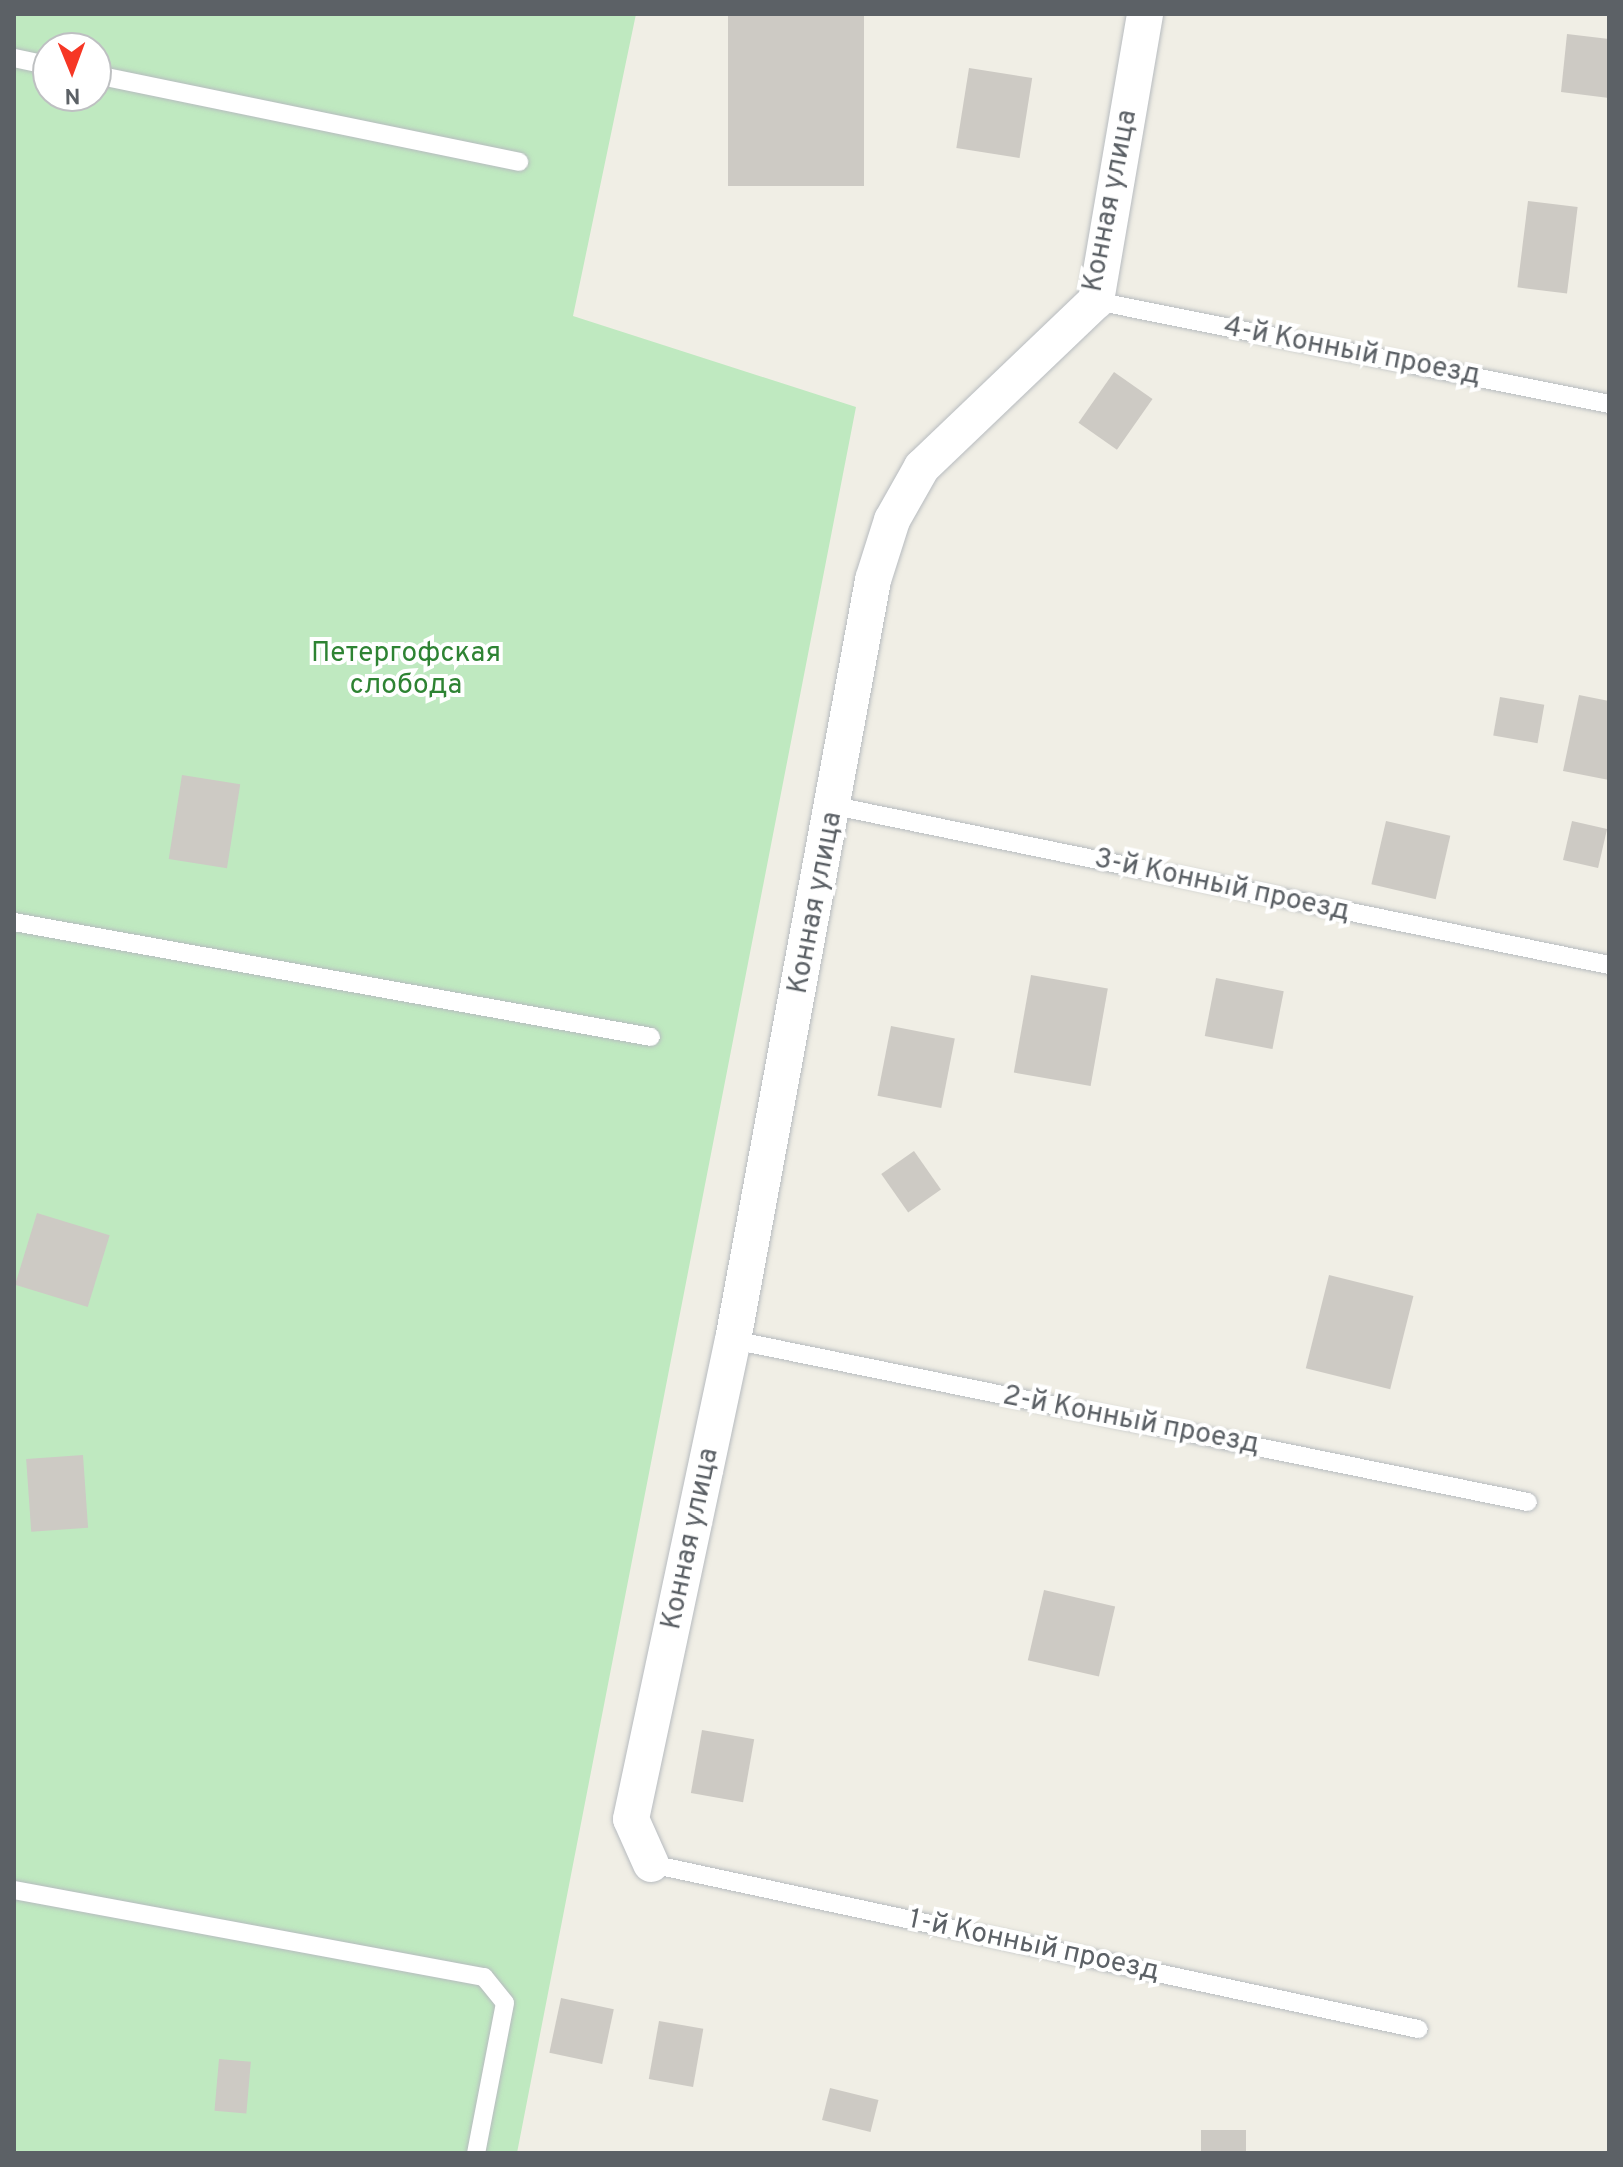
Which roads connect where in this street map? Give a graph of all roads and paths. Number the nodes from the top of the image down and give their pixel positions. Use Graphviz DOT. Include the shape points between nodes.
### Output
graph roads {
  1 [pos="1145,14"];
  2 [pos="112,78"];
  3 [pos="519,162"];
  4 [pos="1096,301"];
  5 [pos="1609,404"];
  6 [pos="835,806"];
  7 [pos="14,922"];
  8 [pos="1609,965"];
  9 [pos="651,1037"];
  10 [pos="733,1340"];
  11 [pos="1528,1502"];
  12 [pos="651,1864"];
  13 [pos="14,1890"];
  14 [pos="1418,2029"];
  15 [pos="476,2153"];
  1 -- 4 [label="street, Конная улица"];
  2 -- 3 [label="lane"];
  4 -- 5 [label="lane, 4-й Конный проезд"];
  4 -- 6 [label="street, Конная улица" via="922,467 892,520 873,580"];
  6 -- 8 [label="lane, 3-й Конный проезд"];
  6 -- 10 [label="street, Конная улица"];
  7 -- 9 [label="lane"];
  10 -- 11 [label="lane, 2-й Конный проезд"];
  10 -- 12 [label="street, Конная улица" via="631,1819"];
  12 -- 14 [label="lane, 1-й Конный проезд"];
  13 -- 15 [label="lane" via="484,1977 505,2003"];
}
